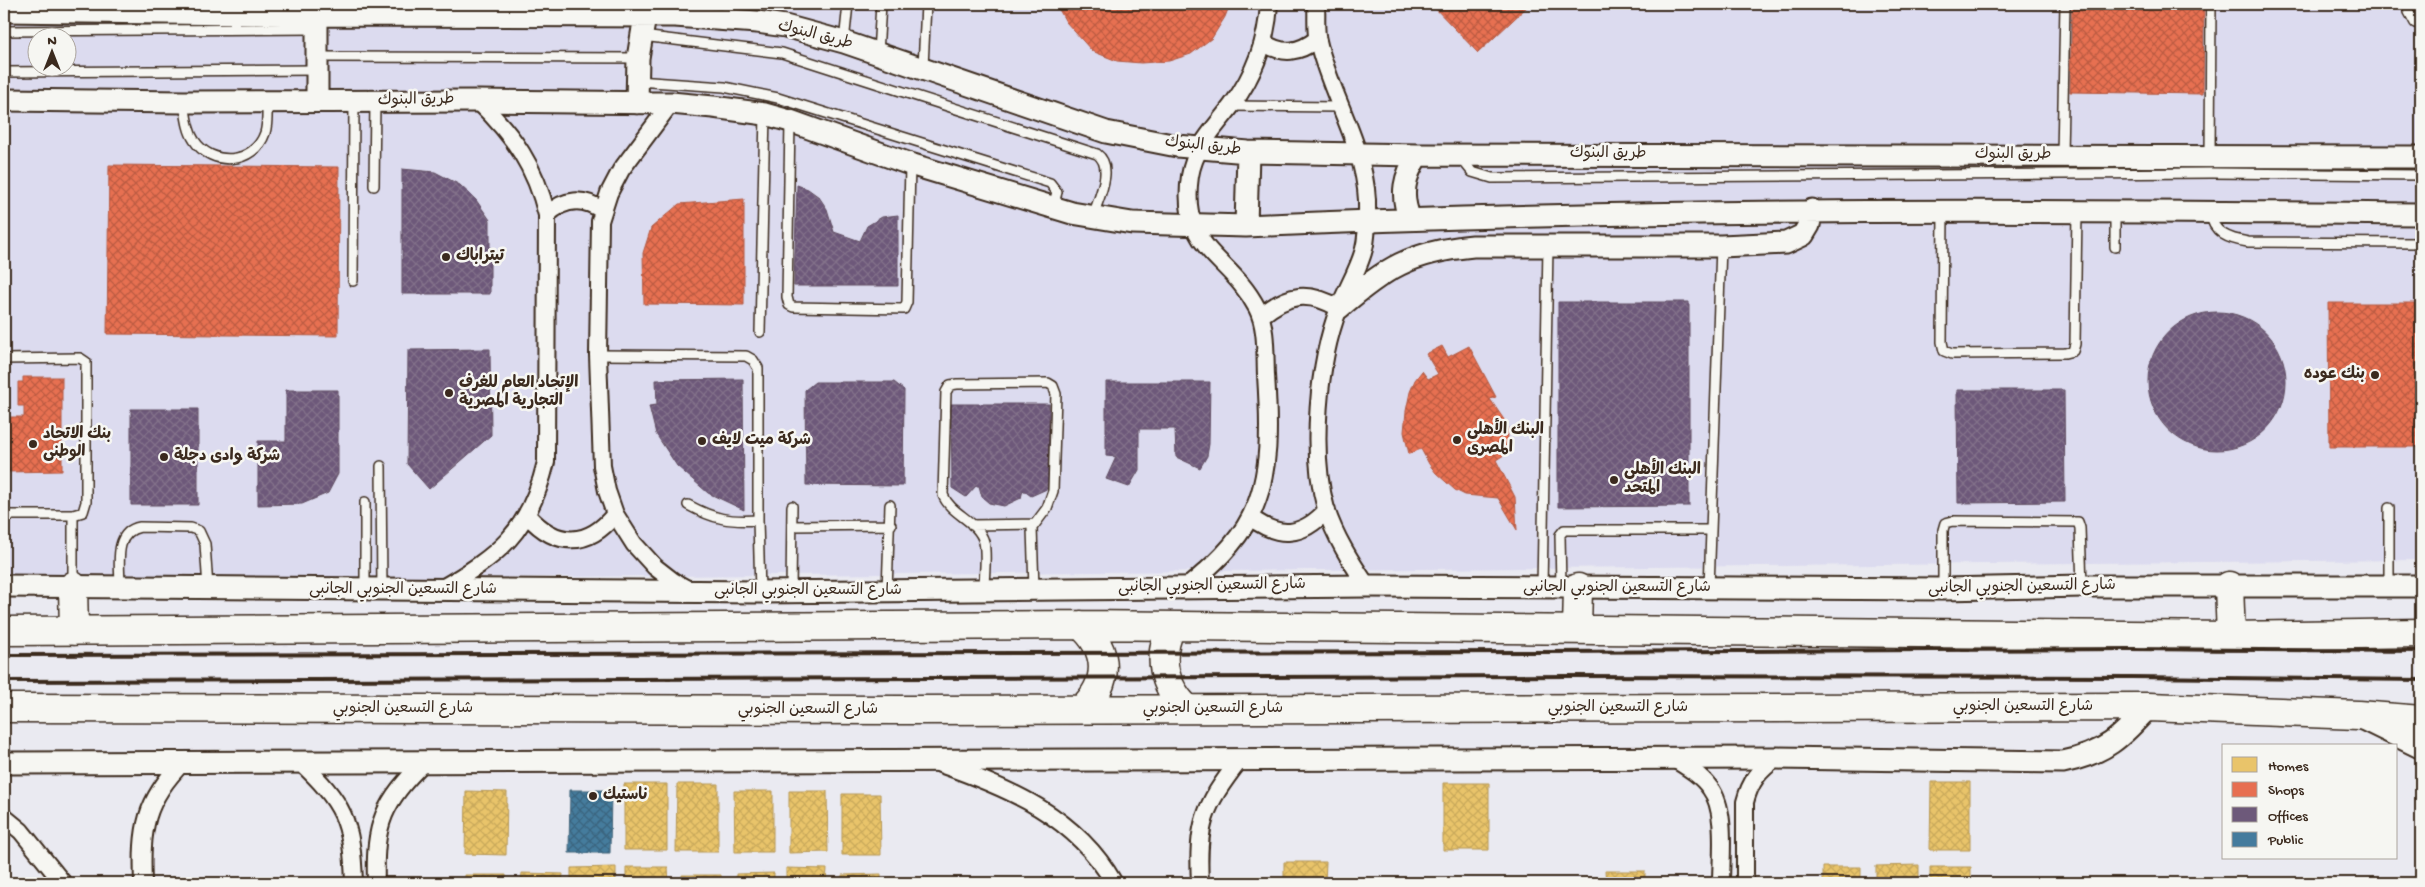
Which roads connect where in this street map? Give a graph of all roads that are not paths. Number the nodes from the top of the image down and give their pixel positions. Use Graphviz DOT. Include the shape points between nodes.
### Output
graph roads {
  1 [pos="848,4"];
  2 [pos="882,4"];
  3 [pos="926,4"];
  4 [pos="1269,4"];
  5 [pos="1316,4"];
  6 [pos="2065,4"];
  7 [pos="2211,4"];
  8 [pos="2407,4"];
  9 [pos="685,10"];
  10 [pos="4,11"];
  11 [pos="727,11"];
  12 [pos="317,22"];
  13 [pos="2415,24"];
  14 [pos="643,26"];
  15 [pos="4,31"];
  16 [pos="1317,39"];
  17 [pos="844,42"];
  18 [pos="1264,43"];
  19 [pos="878,54"];
  20 [pos="638,58"];
  21 [pos="317,64"];
  22 [pos="923,67"];
  23 [pos="4,72"];
  24 [pos="636,81"];
  25 [pos="4,100"];
  26 [pos="318,100"];
  27 [pos="478,100"];
  28 [pos="268,101"];
  29 [pos="364,101"];
  30 [pos="184,102"];
  31 [pos="637,103"];
  32 [pos="671,103"];
  33 [pos="1231,106"];
  34 [pos="1340,107"];
  35 [pos="765,114"];
  36 [pos="790,121"];
  37 [pos="1198,148"];
  38 [pos="1248,152"];
  39 [pos="1358,154"];
  40 [pos="1458,154"];
  41 [pos="1418,155"];
  42 [pos="2062,155"];
  43 [pos="2210,155"];
  44 [pos="2421,157"];
  45 [pos="910,164"];
  46 [pos="2421,175"];
  47 [pos="374,186"];
  48 [pos="1052,208"];
  49 [pos="1812,210"];
  50 [pos="1942,210"];
  51 [pos="603,211"];
  52 [pos="2077,212"];
  53 [pos="2115,212"];
  54 [pos="2210,212"];
  55 [pos="2421,214"];
  56 [pos="548,215"];
  57 [pos="1093,217"];
  58 [pos="1479,217"];
  59 [pos="1410,219"];
  60 [pos="1367,221"];
  61 [pos="1193,226"];
  62 [pos="1246,226"];
  63 [pos="2421,243"];
  64 [pos="1480,246"];
  65 [pos="1548,246"];
  66 [pos="1721,246"];
  67 [pos="2115,247"];
  68 [pos="353,281"];
  69 [pos="1339,308"];
  70 [pos="1262,316"];
  71 [pos="760,332"];
  72 [pos="598,355"];
  73 [pos="4,358"];
  74 [pos="381,466"];
  75 [pos="365,502"];
  76 [pos="688,505"];
  77 [pos="890,505"];
  78 [pos="792,506"];
  79 [pos="2389,508"];
  80 [pos="1327,510"];
  81 [pos="615,514"];
  82 [pos="4,515"];
  83 [pos="73,515"];
  84 [pos="528,516"];
  85 [pos="1250,517"];
  86 [pos="758,520"];
  87 [pos="1035,524"];
  88 [pos="891,525"];
  89 [pos="972,525"];
  90 [pos="792,526"];
  91 [pos="1710,530"];
  92 [pos="4,586"];
  93 [pos="73,586"];
  94 [pos="120,586"];
  95 [pos="1367,586"];
  96 [pos="2082,586"];
  97 [pos="2229,586"];
  98 [pos="2389,586"];
  99 [pos="2421,586"];
  100 [pos="1187,587"];
  101 [pos="208,588"];
  102 [pos="1560,588"];
  103 [pos="1709,588"];
  104 [pos="1034,589"];
  105 [pos="1943,589"];
  106 [pos="438,590"];
  107 [pos="984,590"];
  108 [pos="374,591"];
  109 [pos="887,591"];
  110 [pos="693,592"];
  111 [pos="760,592"];
  112 [pos="791,592"];
  113 [pos="1081,625"];
  114 [pos="1170,627"];
  115 [pos="1577,630"];
  116 [pos="4,631"];
  117 [pos="74,631"];
  118 [pos="2421,633"];
  119 [pos="2231,636"];
  120 [pos="2149,707"];
  121 [pos="4,708"];
  122 [pos="1186,708"];
  123 [pos="1082,709"];
  124 [pos="2358,715"];
  125 [pos="2421,720"];
  126 [pos="2421,746"];
  127 [pos="1777,758"];
  128 [pos="1674,759"];
  129 [pos="298,760"];
  130 [pos="426,760"];
  131 [pos="184,761"];
  132 [pos="933,761"];
  133 [pos="1239,761"];
  134 [pos="4,762"];
  135 [pos="4,816"];
  136 [pos="63,883"];
  137 [pos="143,883"];
  138 [pos="354,883"];
  139 [pos="376,883"];
  140 [pos="1114,883"];
  141 [pos="1200,883"];
  142 [pos="1722,883"];
  143 [pos="1745,883"];
  1 -- 17 [label="lane"];
  2 -- 19 [label="lane"];
  3 -- 22 [label="lane"];
  4 -- 18 [label="street"];
  5 -- 16 [label="street"];
  6 -- 42 [label="lane"];
  7 -- 43 [label="lane"];
  8 -- 13 [label="lane"];
  9 -- 11 [label="street, طريق البنوك"];
  9 -- 14 [label="street, طريق البنوك"];
  10 -- 12 [label="street, طريق البنوك"];
  11 -- 17 [label="street, طريق البنوك"];
  12 -- 14 [label="street, طريق البنوك"];
  12 -- 15 [label="lane"];
  12 -- 21 [label="street"];
  14 -- 20 [label="street"];
  14 -- 57 [label="lane" via="782,53 1097,154 1106,168"];
  16 -- 18 [label="street" via="1298,51 1286,52"];
  16 -- 34 [label="street"];
  17 -- 19 [label="street, طريق البنوك"];
  18 -- 33 [label="street" via="1249,78"];
  19 -- 22 [label="street, طريق البنوك"];
  20 -- 21 [label="lane"];
  20 -- 24 [label="street"];
  21 -- 23 [label="lane"];
  21 -- 26 [label="street"];
  22 -- 37 [label="street, طريق البنوك" via="1106,132"];
  24 -- 31 [label="street"];
  24 -- 48 [label="lane" via="724,87 804,105 1050,183 1056,192"];
  25 -- 30 [label="street, طريق البنوك"];
  26 -- 28 [label="street, طريق البنوك"];
  26 -- 29 [label="street, طريق البنوك"];
  27 -- 29 [label="street, طريق البنوك"];
  27 -- 31 [label="street, طريق البنوك"];
  27 -- 56 [label="street" via="515,140 542,191"];
  28 -- 30 [label="street, طريق البنوك"];
  28 -- 30 [label="lane" via="265,134 258,145 248,154 223,159 211,156 193,138"];
  29 -- 47 [label="lane"];
  29 -- 68 [label="lane"];
  31 -- 32 [label="street, طريق البنوك"];
  32 -- 35 [label="street, طريق البنوك"];
  32 -- 51 [label="street" via="620,170"];
  33 -- 34 [label="lane"];
  33 -- 37 [label="street"];
  34 -- 39 [label="street"];
  35 -- 36 [label="street, طريق البنوك"];
  35 -- 71 [label="lane"];
  36 -- 45 [label="street, طريق البنوك"];
  36 -- 45 [label="lane" via="787,297 793,308 904,309"];
  37 -- 38 [label="street, طريق البنوك"];
  37 -- 61 [label="street" via="1190,175 1189,201"];
  38 -- 39 [label="street, طريق البنوك"];
  38 -- 62 [label="street"];
  39 -- 41 [label="street, طريق البنوك"];
  39 -- 60 [label="street" via="1367,198"];
  40 -- 41 [label="street, طريق البنوك"];
  40 -- 42 [label="street, طريق البنوك"];
  40 -- 46 [label="lane" via="1472,172 1492,178"];
  41 -- 59 [label="street" via="1407,172 1403,188"];
  42 -- 43 [label="street, طريق البنوك"];
  43 -- 44 [label="street, طريق البنوك"];
  45 -- 48 [label="street, طريق البنوك"];
  48 -- 57 [label="street, طريق البنوك"];
  49 -- 50 [label="street, طريق البنوك"];
  49 -- 58 [label="street, طريق البنوك"];
  49 -- 66 [label="street" via="1807,231 1792,242"];
  50 -- 52 [label="street, طريق البنوك"];
  50 -- 52 [label="lane" via="1942,342 1944,351 1952,354 2073,351"];
  51 -- 56 [label="street" via="587,202 570,201"];
  51 -- 72 [label="street" via="600,221"];
  52 -- 53 [label="street, طريق البنوك"];
  53 -- 54 [label="street, طريق البنوك"];
  53 -- 67 [label="lane"];
  54 -- 55 [label="street, طريق البنوك"];
  54 -- 63 [label="lane" via="2211,221 2219,233 2248,242"];
  56 -- 84 [label="street" via="546,462 539,491"];
  57 -- 61 [label="street, طريق البنوك"];
  58 -- 59 [label="street, طريق البنوك"];
  58 -- 64 [label="street"];
  59 -- 60 [label="street, طريق البنوك"];
  60 -- 62 [label="street, طريق البنوك"];
  60 -- 69 [label="street" via="1364,250"];
  61 -- 62 [label="street, طريق البنوك"];
  61 -- 70 [label="street" via="1200,240 1246,291"];
  64 -- 65 [label="street"];
  64 -- 69 [label="street" via="1448,249 1403,262 1371,281"];
  65 -- 66 [label="street"];
  65 -- 102 [label="lane"];
  66 -- 91 [label="lane"];
  69 -- 70 [label="street" via="1307,296 1290,298 1274,305"];
  69 -- 80 [label="street" via="1330,338 1320,410 1319,472"];
  70 -- 85 [label="street" via="1267,391 1265,463 1260,492"];
  72 -- 81 [label="street" via="602,466 606,491"];
  72 -- 86 [label="lane" via="746,356 754,360 758,368"];
  73 -- 83 [label="lane" via="80,358 86,362 86,502 83,512"];
  74 -- 108 [label="lane"];
  75 -- 108 [label="lane"];
  76 -- 86 [label="lane" via="709,516 734,522"];
  77 -- 88 [label="lane"];
  78 -- 90 [label="lane"];
  79 -- 98 [label="lane"];
  80 -- 85 [label="street" via="1315,523 1299,531 1281,532 1264,528"];
  80 -- 95 [label="street" via="1336,533"];
  81 -- 84 [label="street" via="604,528 589,537 572,540 555,537 540,529"];
  81 -- 110 [label="street" via="634,544 655,567"];
  82 -- 83 [label="lane"];
  83 -- 93 [label="lane"];
  84 -- 106 [label="street" via="486,561"];
  85 -- 100 [label="street" via="1230,546"];
  86 -- 111 [label="lane"];
  87 -- 89 [label="lane"];
  87 -- 89 [label="lane" via="1047,508 1053,491 1056,394 1053,386 1048,383 957,384 950,385 946,392 943,495 951,507"];
  87 -- 104 [label="lane" via="1031,538"];
  88 -- 90 [label="lane"];
  88 -- 109 [label="lane"];
  89 -- 107 [label="lane" via="984,542"];
  90 -- 112 [label="lane"];
  91 -- 102 [label="lane" via="1564,530 1560,535"];
  91 -- 103 [label="lane"];
  92 -- 93 [label="street, شارع التسعين الجنوبي الجانبى"];
  93 -- 94 [label="street, شارع التسعين الجنوبي الجانبى"];
  93 -- 117 [label="highway"];
  94 -- 101 [label="street, شارع التسعين الجنوبي الجانبى"];
  94 -- 101 [label="lane" via="121,542 125,533 140,526 199,531 205,544"];
  95 -- 100 [label="street, شارع التسعين الجنوبي الجانبى"];
  95 -- 102 [label="street, شارع التسعين الجنوبي الجانبى"];
  96 -- 97 [label="street, شارع التسعين الجنوبي الجانبى"];
  96 -- 105 [label="street, شارع التسعين الجنوبي الجانبى"];
  96 -- 105 [label="lane" via="2078,522 1953,521 1945,523 1942,530"];
  97 -- 98 [label="street, شارع التسعين الجنوبي الجانبى"];
  97 -- 119 [label="highway"];
  98 -- 99 [label="street, شارع التسعين الجنوبي الجانبى"];
  100 -- 104 [label="street, شارع التسعين الجنوبي الجانبى"];
  101 -- 108 [label="street, شارع التسعين الجنوبي الجانبى"];
  102 -- 103 [label="street, شارع التسعين الجنوبي الجانبى"];
  102 -- 115 [label="highway"];
  103 -- 105 [label="street, شارع التسعين الجنوبي الجانبى"];
  104 -- 107 [label="street, شارع التسعين الجنوبي الجانبى"];
  106 -- 108 [label="street, شارع التسعين الجنوبي الجانبى"];
  106 -- 110 [label="street, شارع التسعين الجنوبي الجانبى"];
  107 -- 109 [label="street, شارع التسعين الجنوبي الجانبى"];
  109 -- 112 [label="street, شارع التسعين الجنوبي الجانبى"];
  110 -- 111 [label="street, شارع التسعين الجنوبي الجانبى"];
  111 -- 112 [label="street, شارع التسعين الجنوبي الجانبى"];
  113 -- 114 [label="highway"];
  113 -- 117 [label="highway"];
  113 -- 123 [label="highway" via="1096,641 1103,672 1096,693"];
  114 -- 115 [label="highway"];
  114 -- 122 [label="highway" via="1162,651 1164,670 1170,689"];
  115 -- 119 [label="highway"];
  116 -- 117 [label="highway"];
  118 -- 119 [label="highway"];
  120 -- 122 [label="highway, شارع التسعين الجنوبي"];
  120 -- 124 [label="highway, شارع التسعين الجنوبي"];
  120 -- 127 [label="street" via="2122,736 2104,749 2084,758 2063,762"];
  121 -- 123 [label="highway, شارع التسعين الجنوبي"];
  122 -- 123 [label="highway, شارع التسعين الجنوبي"];
  124 -- 125 [label="highway, شارع التسعين الجنوبي"];
  124 -- 126 [label="main road"];
  127 -- 128 [label="street"];
  127 -- 143 [label="street" via="1759,772 1745,802"];
  128 -- 133 [label="street"];
  128 -- 142 [label="street" via="1702,779 1717,800"];
  129 -- 130 [label="street"];
  129 -- 131 [label="street"];
  129 -- 138 [label="street" via="332,794 345,816 350,830"];
  130 -- 132 [label="street"];
  130 -- 139 [label="street" via="404,781 384,811 378,832"];
  131 -- 134 [label="street"];
  131 -- 137 [label="street" via="165,781 148,813 143,839"];
  132 -- 133 [label="street"];
  132 -- 140 [label="street" via="992,782 1036,805 1080,840"];
  133 -- 141 [label="street" via="1211,800 1202,820"];
  135 -- 136 [label="street" via="21,831"];
}
